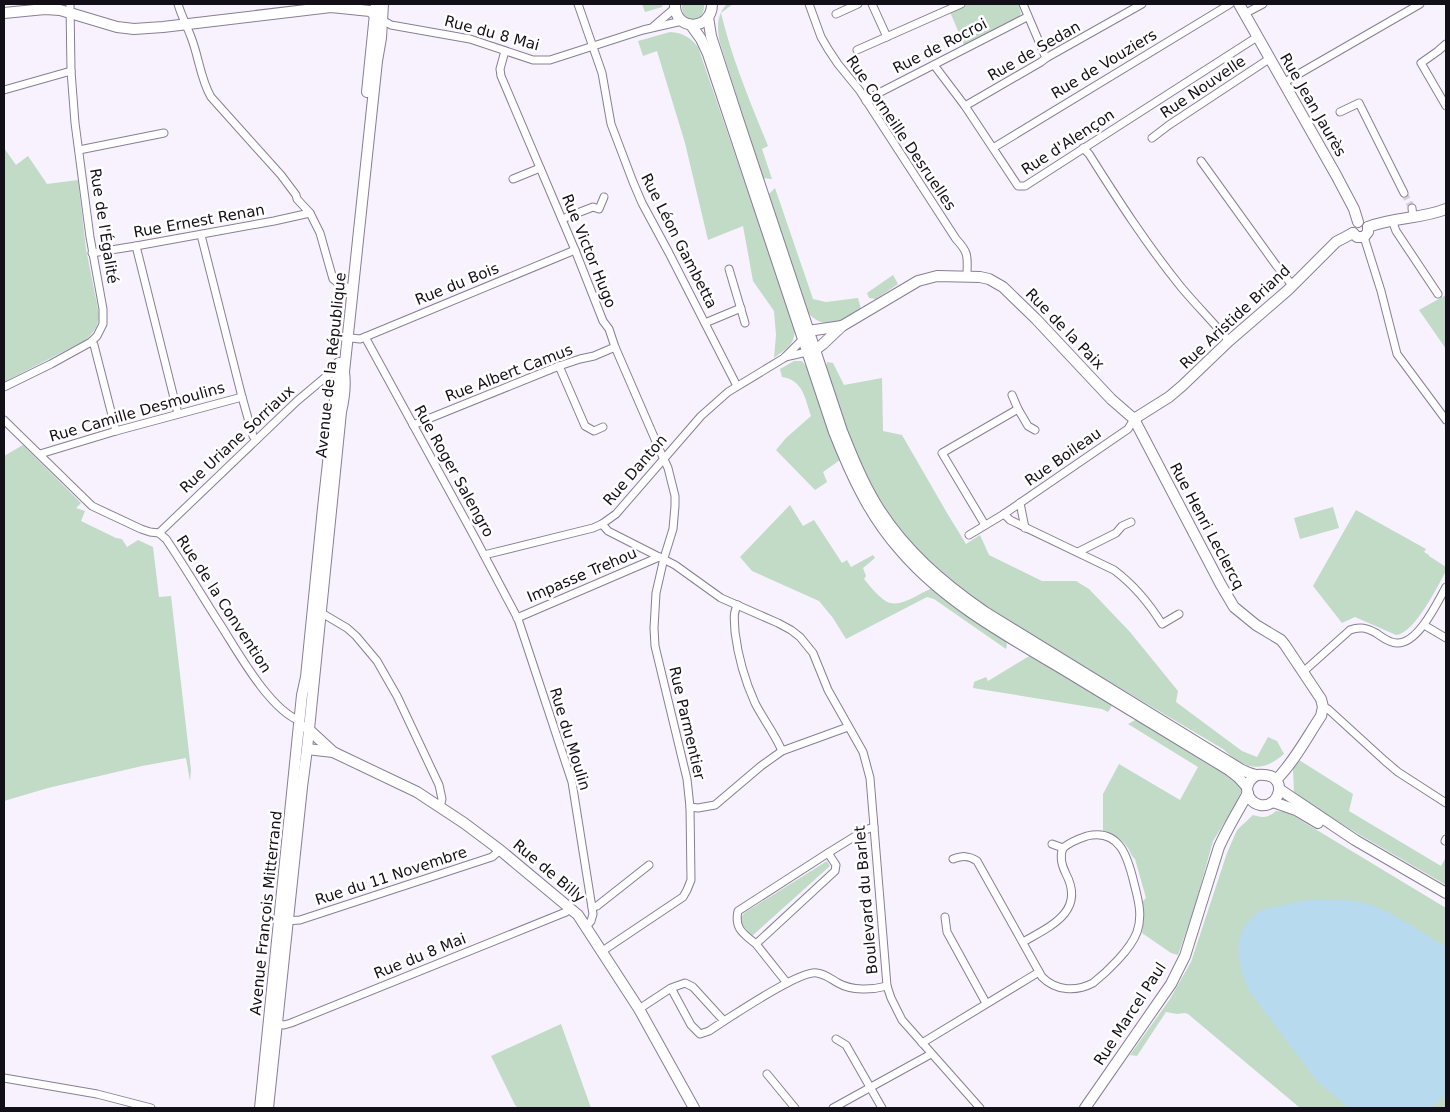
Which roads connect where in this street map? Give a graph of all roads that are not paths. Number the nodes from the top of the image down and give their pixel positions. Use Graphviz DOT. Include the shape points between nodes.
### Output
graph roads {
  1 [pos="178,4"];
  2 [pos="383,4"];
  3 [pos="578,4"];
  4 [pos="809,4"];
  5 [pos="858,4"];
  6 [pos="872,4"];
  7 [pos="961,4"];
  8 [pos="1023,4"];
  9 [pos="1142,4"];
  10 [pos="1230,4"];
  11 [pos="1239,4"];
  12 [pos="1263,4"];
  13 [pos="1420,4"];
  14 [pos="675,6"];
  15 [pos="70,8"];
  16 [pos="712,8"];
  17 [pos="377,12"];
  18 [pos="4,13"];
  19 [pos="836,14"];
  20 [pos="1244,14"];
  21 [pos="1027,17"];
  22 [pos="686,23"];
  23 [pos="185,24"];
  24 [pos="651,28"];
  25 [pos="887,37"];
  26 [pos="1257,37"];
  27 [pos="1446,44"];
  28 [pos="593,46"];
  29 [pos="858,50"];
  30 [pos="505,51"];
  31 [pos="1046,58"];
  32 [pos="1269,59"];
  33 [pos="934,65"];
  34 [pos="71,70"];
  35 [pos="1284,83"];
  36 [pos="4,90"];
  37 [pos="866,101"];
  38 [pos="965,106"];
  39 [pos="1446,106"];
  40 [pos="1340,112"];
  41 [pos="164,133"];
  42 [pos="1152,138"];
  43 [pos="993,148"];
  44 [pos="1084,148"];
  45 [pos="79,150"];
  46 [pos="1201,161"];
  47 [pos="540,168"];
  48 [pos="513,179"];
  49 [pos="1404,193"];
  50 [pos="604,197"];
  51 [pos="1446,210"];
  52 [pos="310,213"];
  53 [pos="562,219"];
  54 [pos="1392,220"];
  55 [pos="1358,222"];
  56 [pos="1368,227"];
  57 [pos="1353,233"];
  58 [pos="200,235"];
  59 [pos="1364,237"];
  60 [pos="136,246"];
  61 [pos="575,250"];
  62 [pos="92,253"];
  63 [pos="729,269"];
  64 [pos="967,276"];
  65 [pos="1292,285"];
  66 [pos="350,289"];
  67 [pos="1438,294"];
  68 [pos="741,308"];
  69 [pos="705,323"];
  70 [pos="745,323"];
  71 [pos="842,326"];
  72 [pos="805,335"];
  73 [pos="345,337"];
  74 [pos="364,338"];
  75 [pos="1229,341"];
  76 [pos="90,342"];
  77 [pos="615,347"];
  78 [pos="811,351"];
  79 [pos="784,358"];
  80 [pos="559,366"];
  81 [pos="341,372"];
  82 [pos="737,386"];
  83 [pos="4,387"];
  84 [pos="1012,395"];
  85 [pos="242,397"];
  86 [pos="1018,409"];
  87 [pos="178,414"];
  88 [pos="1134,418"];
  89 [pos="4,420"];
  90 [pos="1446,420"];
  91 [pos="413,425"];
  92 [pos="603,427"];
  93 [pos="1035,430"];
  94 [pos="116,431"];
  95 [pos="256,440"];
  96 [pos="40,454"];
  97 [pos="664,459"];
  98 [pos="1020,503"];
  99 [pos="1004,514"];
  100 [pos="1131,522"];
  101 [pos="602,524"];
  102 [pos="985,525"];
  103 [pos="1025,528"];
  104 [pos="159,533"];
  105 [pos="969,536"];
  106 [pos="1078,552"];
  107 [pos="484,555"];
  108 [pos="661,558"];
  109 [pos="1446,587"];
  110 [pos="738,606"];
  111 [pos="320,612"];
  112 [pos="1179,614"];
  113 [pos="517,619"];
  114 [pos="1424,625"];
  115 [pos="1446,638"];
  116 [pos="1303,672"];
  117 [pos="1323,707"];
  118 [pos="300,722"];
  119 [pos="848,727"];
  120 [pos="308,729"];
  121 [pos="299,735"];
  122 [pos="307,749"];
  123 [pos="782,751"];
  124 [pos="333,752"];
  125 [pos="1257,775"];
  126 [pos="1277,785"];
  127 [pos="1247,790"];
  128 [pos="1273,802"];
  129 [pos="1446,803"];
  130 [pos="1256,804"];
  131 [pos="440,807"];
  132 [pos="690,807"];
  133 [pos="1234,820"];
  134 [pos="874,827"];
  135 [pos="1355,840"];
  136 [pos="1052,844"];
  137 [pos="1063,848"];
  138 [pos="500,850"];
  139 [pos="828,853"];
  140 [pos="952,859"];
  141 [pos="649,865"];
  142 [pos="1446,893"];
  143 [pos="592,907"];
  144 [pos="570,908"];
  145 [pos="945,917"];
  146 [pos="284,921"];
  147 [pos="586,927"];
  148 [pos="1023,942"];
  149 [pos="756,944"];
  150 [pos="601,952"];
  151 [pos="1039,972"];
  152 [pos="788,983"];
  153 [pos="887,986"];
  154 [pos="671,988"];
  155 [pos="986,1003"];
  156 [pos="639,1009"];
  157 [pos="724,1021"];
  158 [pos="274,1024"];
  159 [pos="836,1039"];
  160 [pos="922,1043"];
  161 [pos="931,1054"];
  162 [pos="767,1074"];
  163 [pos="4,1078"];
  164 [pos="871,1087"];
  165 [pos="262,1107"];
  166 [pos="151,1108"];
  167 [pos="694,1108"];
  168 [pos="795,1108"];
  169 [pos="833,1108"];
  170 [pos="882,1108"];
  171 [pos="980,1108"];
  172 [pos="1085,1108"];
  1 -- 23 [label="street"];
  2 -- 17 [label="main road, Avenue de la République"];
  3 -- 28 [label="street, Rue Léon Gambetta"];
  4 -- 37 [label="street, Rue Corneille Desruelles" via="828,49"];
  5 -- 19 [label="street"];
  6 -- 25 [label="street"];
  7 -- 25 [label="street"];
  8 -- 21 [label="street"];
  9 -- 31 [label="street, Rue de Sedan"];
  10 -- 43 [label="street, Rue de Vouziers"];
  11 -- 20 [label="main road, Rue Jean Jaurès"];
  12 -- 20 [label="street"];
  13 -- 35 [label="street"];
  14 -- 22 [label="main road" via="677,15"];
  14 -- 24 [label="street, Rue du 8 Mai"];
  15 -- 18 [label="main road"];
  15 -- 23 [label="main road" via="130,29"];
  15 -- 34 [label="street, Rue de l'Égalité"];
  16 -- 22 [label="main road" via="700,23"];
  16 -- 72 [label="main road" via="712,36 720,65"];
  17 -- 23 [label="main road" via="331,7"];
  17 -- 30 [label="street, Rue du 8 Mai" via="391,25 470,39"];
  17 -- 66 [label="main road, Avenue de la République"];
  20 -- 26 [label="main road, Rue Jean Jaurès"];
  21 -- 31 [label="street"];
  21 -- 33 [label="street, Rue de Rocroi"];
  22 -- 24 [label="street, Rue du 8 Mai"];
  22 -- 72 [label="main road" via="701,39 708,54"];
  23 -- 52 [label="street" via="211,97 281,175"];
  24 -- 28 [label="street, Rue du 8 Mai"];
  25 -- 29 [label="street"];
  26 -- 32 [label="main road, Rue Jean Jaurès"];
  26 -- 44 [label="street, Rue d'Alençon"];
  27 -- 39 [label="street" via="1421,62"];
  28 -- 30 [label="street, Rue du 8 Mai" via="541,61"];
  28 -- 69 [label="street, Rue Léon Gambetta" via="602,73 611,124 633,182"];
  30 -- 47 [label="street, Rue Victor Hugo" via="501,76"];
  31 -- 38 [label="street, Rue de Sedan"];
  32 -- 35 [label="main road, Rue Jean Jaurès"];
  32 -- 42 [label="street, Rue Nouvelle"];
  33 -- 37 [label="street, Rue de Rocroi"];
  33 -- 38 [label="street, Rue d'Alençon"];
  34 -- 36 [label="street"];
  34 -- 45 [label="street, Rue de l'Égalité"];
  35 -- 55 [label="main road, Rue Jean Jaurès" via="1354,209"];
  37 -- 64 [label="street, Rue Corneille Desruelles" via="964,248"];
  38 -- 43 [label="street, Rue d'Alençon"];
  40 -- 49 [label="street" via="1359,103"];
  41 -- 45 [label="street"];
  43 -- 44 [label="street, Rue d'Alençon" via="1021,187"];
  44 -- 75 [label="street" via="1164,266"];
  45 -- 62 [label="street, Rue de l'Égalité"];
  46 -- 65 [label="street"];
  47 -- 48 [label="street"];
  47 -- 53 [label="street, Rue Victor Hugo"];
  50 -- 53 [label="street" via="599,209 593,207"];
  51 -- 54 [label="main road" via="1431,214 1412,212"];
  52 -- 58 [label="street, Rue Ernest Renan"];
  52 -- 66 [label="street" via="320,233 334,279"];
  53 -- 61 [label="street, Rue Victor Hugo"];
  54 -- 56 [label="main road"];
  54 -- 67 [label="street"];
  55 -- 56 [label="main road"];
  55 -- 57 [label="main road"];
  56 -- 59 [label="main road"];
  57 -- 59 [label="main road"];
  57 -- 65 [label="main road, Rue Aristide Briand" via="1336,242"];
  58 -- 60 [label="street, Rue Ernest Renan"];
  58 -- 85 [label="street"];
  59 -- 90 [label="street" via="1397,354"];
  60 -- 62 [label="street, Rue Ernest Renan"];
  60 -- 87 [label="street"];
  61 -- 74 [label="street, Rue du Bois"];
  61 -- 77 [label="street, Rue Victor Hugo"];
  62 -- 76 [label="street, Rue de l'Égalité" via="104,317 101,330"];
  63 -- 68 [label="street"];
  64 -- 71 [label="main road, Rue de la Paix" via="937,276 918,281"];
  64 -- 88 [label="main road, Rue de la Paix" via="989,279 1003,287 1111,399"];
  65 -- 75 [label="main road, Rue Aristide Briand"];
  66 -- 73 [label="main road, Avenue de la République"];
  68 -- 69 [label="street"];
  68 -- 70 [label="street"];
  69 -- 82 [label="street, Rue Léon Gambetta"];
  71 -- 72 [label="main road"];
  71 -- 78 [label="main road"];
  72 -- 78 [label="main road"];
  72 -- 79 [label="street, Rue Danton"];
  73 -- 74 [label="street, Rue du Bois"];
  73 -- 81 [label="main road, Avenue de la République"];
  74 -- 91 [label="street, Rue Roger Salengro"];
  75 -- 88 [label="main road, Rue Aristide Briand" via="1176,391"];
  76 -- 83 [label="street, Rue de l'Égalité"];
  76 -- 94 [label="street" via="94,345"];
  77 -- 80 [label="street, Rue Albert Camus"];
  77 -- 97 [label="street, Rue Victor Hugo"];
  78 -- 79 [label="street, Rue Danton"];
  78 -- 125 [label="main road" via="856,467 876,505 908,547 940,579 985,612 1236,766"];
  78 -- 127 [label="main road" via="847,467 869,509 922,573 981,619 1229,770"];
  79 -- 82 [label="street, Rue Danton"];
  80 -- 91 [label="street, Rue Albert Camus"];
  80 -- 92 [label="street" via="585,426 594,431"];
  81 -- 95 [label="street, Rue Uriane Sorriaux" via="319,381"];
  81 -- 111 [label="main road, Avenue de la République" via="346,382"];
  81 -- 118 [label="main road, Avenue de la République"];
  82 -- 97 [label="street, Rue Danton" via="701,416"];
  84 -- 86 [label="street"];
  85 -- 87 [label="street, Rue Camille Desmoulins"];
  85 -- 95 [label="street"];
  86 -- 93 [label="street" via="1028,426"];
  86 -- 102 [label="street" via="942,452"];
  87 -- 94 [label="street, Rue Camille Desmoulins"];
  88 -- 98 [label="street, Rue Boileau" via="1128,429"];
  88 -- 116 [label="main road, Rue Henri Leclercq" via="1234,607 1281,640"];
  89 -- 96 [label="street, Rue de la Convention"];
  91 -- 107 [label="street, Rue Roger Salengro"];
  94 -- 96 [label="street, Rue Camille Desmoulins"];
  95 -- 104 [label="street, Rue Uriane Sorriaux"];
  96 -- 104 [label="street, Rue de la Convention" via="92,506 141,529"];
  97 -- 101 [label="street, Rue Danton" via="616,514"];
  97 -- 108 [label="street, Rue Parmentier" via="675,506 673,529"];
  98 -- 99 [label="street, Rue Boileau"];
  98 -- 103 [label="street"];
  99 -- 102 [label="street, Rue Boileau"];
  99 -- 103 [label="street"];
  100 -- 106 [label="street"];
  101 -- 107 [label="street, Rue Danton"];
  101 -- 108 [label="street, Boulevard du Barlet" via="608,531"];
  102 -- 105 [label="street, Rue Boileau"];
  103 -- 106 [label="street"];
  104 -- 118 [label="street, Rue de la Convention" via="178,557 250,672 271,698"];
  106 -- 112 [label="street" via="1114,570 1129,582 1146,599 1162,624"];
  107 -- 113 [label="street, Rue Roger Salengro"];
  108 -- 110 [label="street, Boulevard du Barlet"];
  108 -- 113 [label="street, Impasse Trehou"];
  108 -- 132 [label="street, Rue Parmentier" via="656,594 655,646 687,780"];
  109 -- 114 [label="street"];
  110 -- 119 [label="street, Boulevard du Barlet" via="791,630 808,646"];
  110 -- 123 [label="street" via="734,616 736,643 745,678"];
  111 -- 120 [label="main road, Avenue de la République"];
  111 -- 131 [label="street" via="347,628 377,661 398,696 439,785"];
  113 -- 143 [label="street, Rue du Moulin" via="572,782"];
  114 -- 115 [label="street"];
  114 -- 116 [label="street" via="1406,641 1396,644 1368,629 1355,628"];
  116 -- 117 [label="main road, Rue Henri Leclercq"];
  117 -- 126 [label="main road" via="1321,716"];
  117 -- 129 [label="street" via="1398,772"];
  118 -- 120 [label="main road, Rue de Billy"];
  118 -- 121 [label="main road, Avenue François Mitterrand"];
  119 -- 123 [label="street"];
  119 -- 134 [label="street, Boulevard du Barlet" via="867,763"];
  120 -- 122 [label="main road, Avenue François Mitterrand"];
  120 -- 124 [label="main road, Rue de Billy"];
  121 -- 122 [label="main road"];
  121 -- 146 [label="main road, Avenue François Mitterrand"];
  122 -- 124 [label="main road, Rue de Billy"];
  122 -- 146 [label="main road, Avenue François Mitterrand"];
  123 -- 132 [label="street" via="715,805"];
  124 -- 131 [label="main road, Rue de Billy" via="417,792"];
  125 -- 126 [label="main road" via="1267,774"];
  125 -- 127 [label="main road" via="1250,780"];
  126 -- 128 [label="main road"];
  126 -- 135 [label="main road"];
  127 -- 130 [label="main road"];
  127 -- 133 [label="main road, Rue Marcel Paul"];
  128 -- 130 [label="main road"];
  128 -- 135 [label="main road"];
  130 -- 133 [label="main road, Rue Marcel Paul"];
  131 -- 138 [label="main road, Rue de Billy"];
  132 -- 150 [label="street, Rue Parmentier" via="692,868 691,880 683,897"];
  133 -- 172 [label="main road, Rue Marcel Paul" via="1219,847 1185,956 1171,984"];
  134 -- 139 [label="street"];
  134 -- 153 [label="street, Boulevard du Barlet"];
  135 -- 142 [label="main road"];
  136 -- 137 [label="street"];
  137 -- 148 [label="street" via="1062,863 1071,894 1068,908 1052,926"];
  137 -- 151 [label="street" via="1092,835 1116,842 1128,859 1139,902 1140,924 1130,946 1088,986 1075,989 1053,986"];
  138 -- 144 [label="main road, Rue de Billy"];
  138 -- 146 [label="street, Rue du 11 Novembre" via="492,857 300,920"];
  139 -- 149 [label="street" via="836,871"];
  139 -- 149 [label="street" via="738,912 738,928"];
  140 -- 148 [label="street" via="967,856 977,861"];
  141 -- 143 [label="street"];
  143 -- 147 [label="street, Rue du Moulin" via="591,921"];
  144 -- 147 [label="main road, Rue de Billy"];
  144 -- 158 [label="street, Rue du 8 Mai" via="291,1024"];
  145 -- 155 [label="street" via="947,932"];
  146 -- 158 [label="main road, Avenue François Mitterrand"];
  147 -- 150 [label="main road, Rue de Billy"];
  148 -- 151 [label="street"];
  149 -- 152 [label="street"];
  150 -- 156 [label="main road, Rue de Billy"];
  151 -- 155 [label="street"];
  152 -- 153 [label="street" via="815,972 856,988"];
  152 -- 157 [label="street"];
  153 -- 160 [label="street, Boulevard du Barlet" via="902,1020"];
  154 -- 156 [label="street"];
  154 -- 157 [label="street" via="685,982"];
  154 -- 157 [label="street" via="691,1026 700,1034"];
  155 -- 160 [label="street"];
  156 -- 167 [label="main road, Rue de Billy"];
  158 -- 165 [label="main road, Avenue François Mitterrand"];
  159 -- 164 [label="street" via="846,1045"];
  160 -- 161 [label="street, Boulevard du Barlet"];
  161 -- 164 [label="street"];
  161 -- 171 [label="street, Boulevard du Barlet"];
  162 -- 168 [label="street"];
  163 -- 166 [label="street" via="97,1094"];
  164 -- 169 [label="street"];
  164 -- 170 [label="street"];
}
